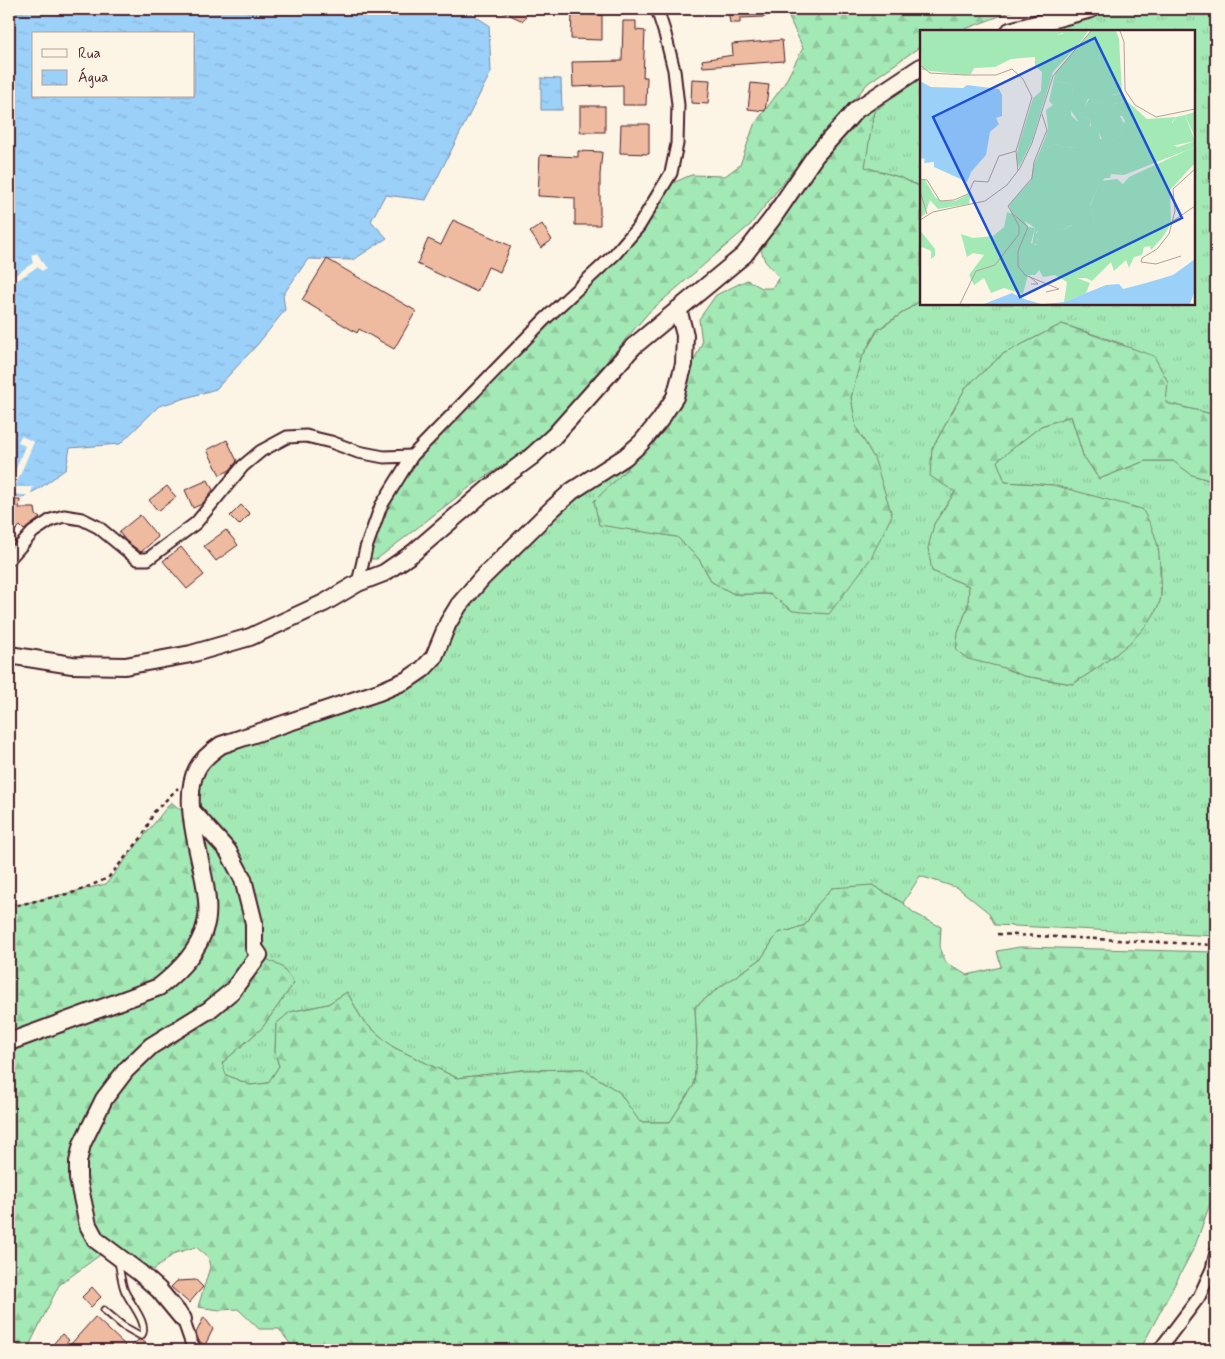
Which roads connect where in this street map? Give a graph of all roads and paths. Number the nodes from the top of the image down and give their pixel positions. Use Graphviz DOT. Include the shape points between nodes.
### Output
graph roads {
  1 [pos="657,9"];
  2 [pos="1091,9"];
  3 [pos="1014,30"];
  4 [pos="920,68"];
  5 [pos="678,309"];
  6 [pos="412,456"];
  7 [pos="9,559"];
  8 [pos="358,583"];
  9 [pos="9,655"];
  10 [pos="197,769"];
  11 [pos="190,809"];
  12 [pos="9,907"];
  13 [pos="997,934"];
  14 [pos="1216,945"];
  15 [pos="9,1042"];
  16 [pos="1216,1252"];
  17 [pos="116,1256"];
  18 [pos="104,1310"];
  19 [pos="183,1319"];
  20 [pos="197,1350"];
  21 [pos="1160,1350"];
  1 -- 6 [label="street" via="674,70 678,105 677,144 671,173 639,226 615,254 544,320"];
  2 -- 3 [label="street"];
  4 -- 5 [label="street" via="856,110 815,156 744,255"];
  5 -- 8 [label="street" via="634,346 554,436 531,457 413,553 384,573"];
  5 -- 10 [label="street" via="685,335 684,364 675,397 660,420 625,457 565,496 482,578 459,605 434,657 423,669 379,692 221,745"];
  6 -- 7 [label="street" via="384,456 358,452 306,436 287,437 261,450 196,523 148,559 137,559 98,527 82,519 64,516 33,532"];
  6 -- 8 [label="street" via="381,506"];
  8 -- 9 [label="street" via="324,603 250,637 191,654 124,666 72,666"];
  10 -- 11 [label="street" via="191,786"];
  10 -- 12 [label="path" via="154,812 142,837 108,878 76,892"];
  11 -- 15 [label="street" via="207,896 207,922 193,951 177,972 159,987"];
  11 -- 17 [label="street" via="228,851 244,879 254,923 254,948 259,955 232,991 209,1010 152,1046 126,1070 104,1099 82,1144 78,1179 88,1226 96,1240"];
  13 -- 14 [label="path"];
  16 -- 21 [label="street" via="1199,1297"];
  17 -- 18 [label="lane" via="125,1291 141,1319 144,1332 141,1336 133,1332"];
  17 -- 19 [label="street" via="159,1290"];
  19 -- 20 [label="street"];
}
